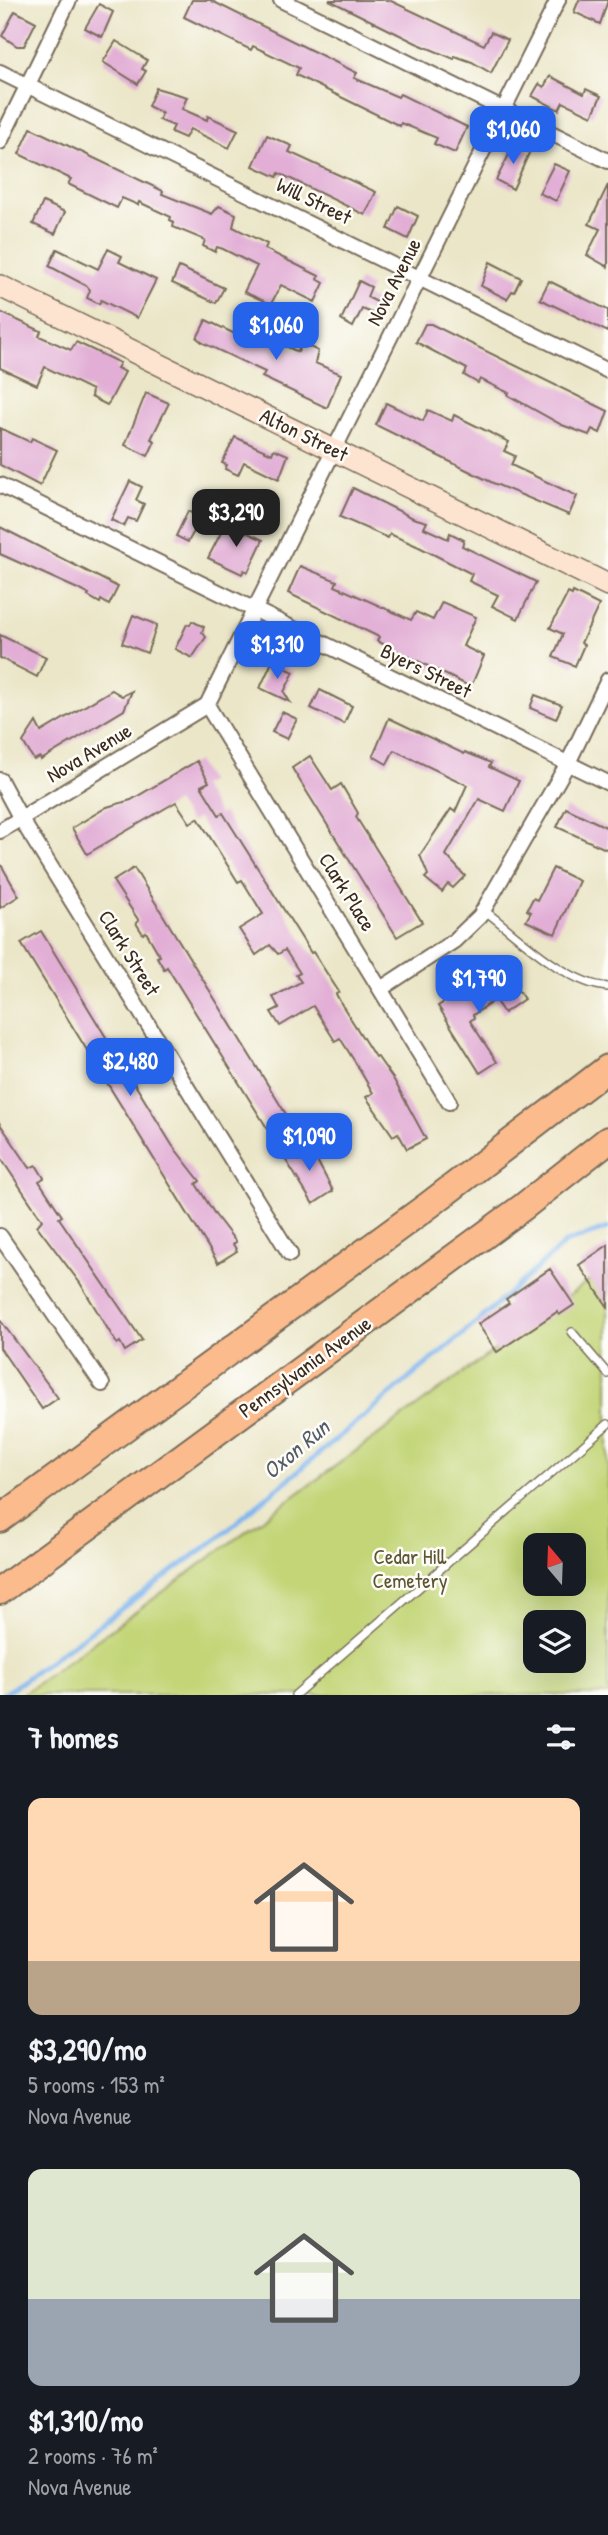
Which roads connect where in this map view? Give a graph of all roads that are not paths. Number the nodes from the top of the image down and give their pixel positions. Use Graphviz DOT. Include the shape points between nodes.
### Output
graph roads {
  1 [pos="69,0"];
  2 [pos="281,0"];
  3 [pos="558,0"];
  4 [pos="0,72"];
  5 [pos="28,85"];
  6 [pos="504,110"];
  7 [pos="0,142"];
  8 [pos="608,161"];
  9 [pos="421,276"];
  10 [pos="0,286"];
  11 [pos="608,371"];
  12 [pos="334,450"];
  13 [pos="0,485"];
  14 [pos="608,585"];
  15 [pos="254,610"];
  16 [pos="608,680"];
  17 [pos="207,705"];
  18 [pos="568,763"];
  19 [pos="0,780"];
  20 [pos="608,783"];
  21 [pos="21,819"];
  22 [pos="0,831"];
  23 [pos="484,910"];
  24 [pos="608,987"];
  25 [pos="382,988"];
  26 [pos="608,1068"];
  27 [pos="449,1102"];
  28 [pos="608,1140"];
  29 [pos="0,1237"];
  30 [pos="290,1254"];
  31 [pos="572,1332"];
  32 [pos="608,1374"];
  33 [pos="102,1384"];
  34 [pos="608,1424"];
  35 [pos="0,1519"];
  36 [pos="0,1591"];
  37 [pos="295,1695"];
  1 -- 5 [label="street"];
  2 -- 6 [label="street"];
  3 -- 6 [label="street, Nova Avenue"];
  4 -- 5 [label="street, Will Street"];
  5 -- 7 [label="street"];
  5 -- 9 [label="street, Will Street"];
  6 -- 8 [label="street"];
  6 -- 9 [label="street, Nova Avenue"];
  9 -- 11 [label="street, Will Street"];
  9 -- 12 [label="street, Nova Avenue"];
  10 -- 12 [label="street, Alton Street"];
  12 -- 14 [label="street, Alton Street"];
  12 -- 15 [label="street, Nova Avenue"];
  13 -- 15 [label="street, Byers Street"];
  15 -- 17 [label="street, Nova Avenue"];
  15 -- 18 [label="street, Byers Street"];
  16 -- 18 [label="street"];
  17 -- 21 [label="street, Nova Avenue"];
  17 -- 25 [label="street, Clark Place"];
  18 -- 20 [label="street, Byers Street"];
  18 -- 23 [label="street"];
  19 -- 21 [label="street, Clark Street"];
  21 -- 22 [label="street, Nova Avenue"];
  21 -- 30 [label="street, Clark Street"];
  23 -- 24 [label="lane" via="572,977"];
  23 -- 25 [label="street" via="454,941"];
  25 -- 27 [label="street, Clark Place"];
  26 -- 35 [label="highway"];
  28 -- 36 [label="highway, Pennsylvania Avenue"];
  29 -- 33 [label="street"];
  31 -- 32 [label="lane"];
  34 -- 37 [label="lane"];
}
